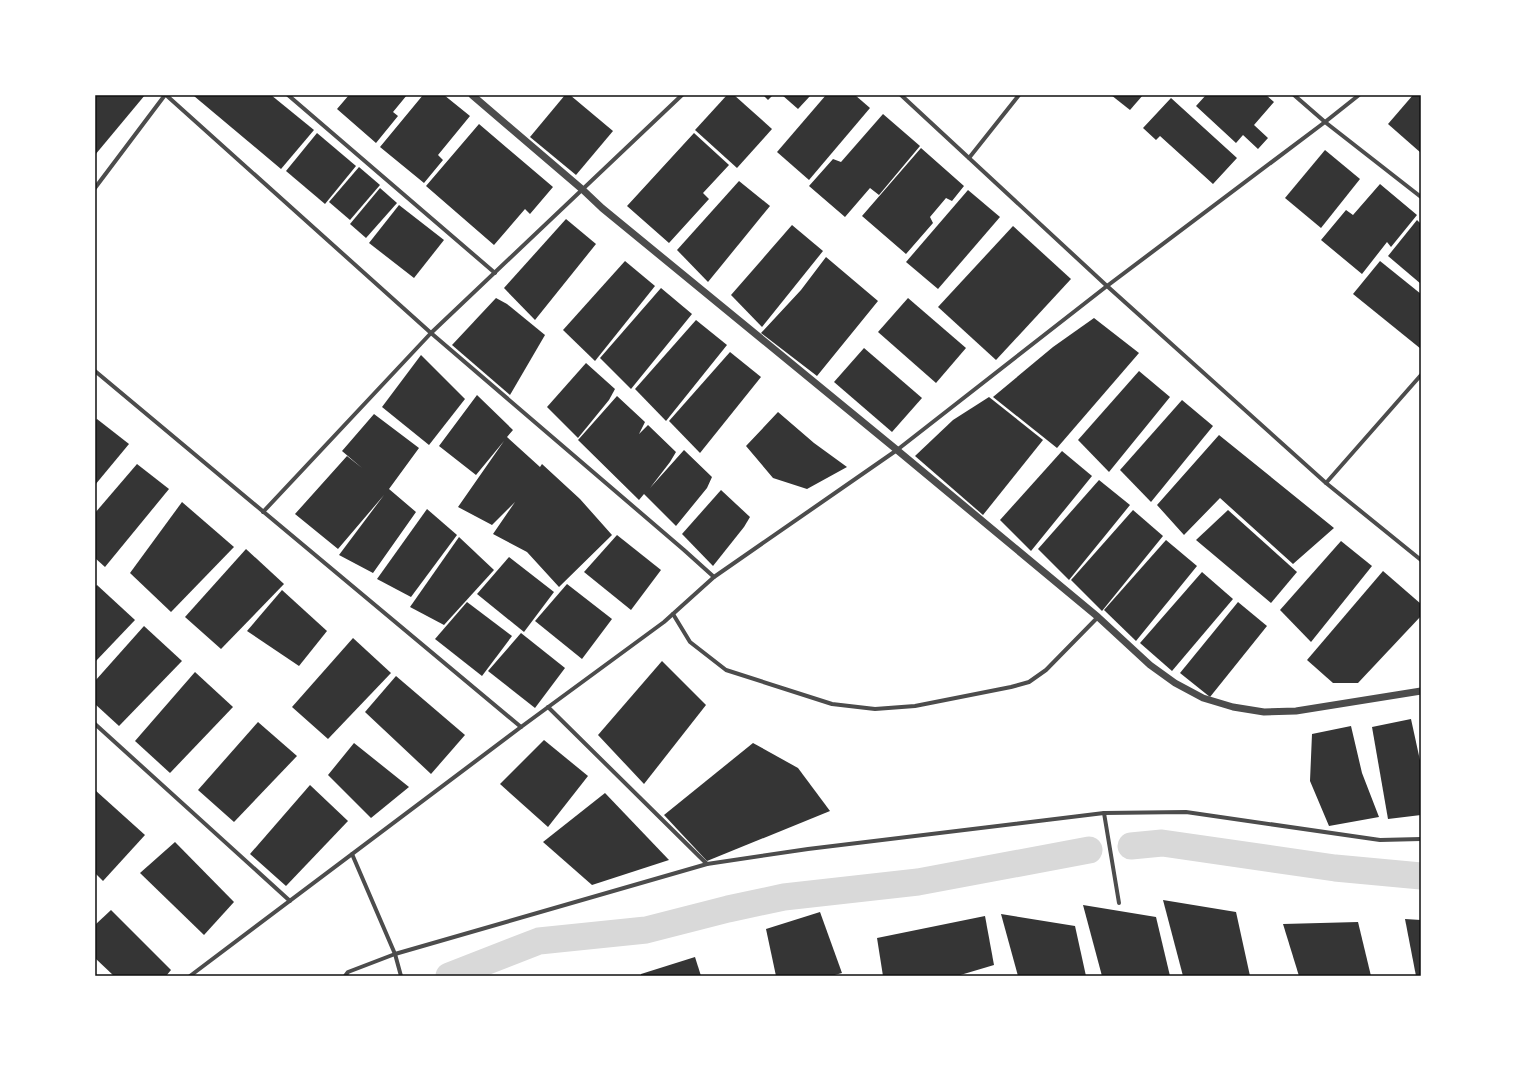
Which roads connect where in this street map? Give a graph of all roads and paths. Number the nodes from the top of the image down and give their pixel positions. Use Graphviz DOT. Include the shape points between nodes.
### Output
graph roads {
  1 [pos="166,95"];
  2 [pos="288,95"];
  3 [pos="472,95"];
  4 [pos="682,95"];
  5 [pos="901,95"];
  6 [pos="1019,95"];
  7 [pos="1294,95"];
  8 [pos="1359,95"];
  9 [pos="1325,122"];
  10 [pos="969,158"];
  11 [pos="95,188"];
  12 [pos="583,190"];
  13 [pos="1421,197"];
  14 [pos="494,273"];
  15 [pos="1107,286"];
  16 [pos="431,333"];
  17 [pos="95,371"];
  18 [pos="1421,375"];
  19 [pos="898,450"];
  20 [pos="1326,483"];
  21 [pos="263,512"];
  22 [pos="1421,560"];
  23 [pos="714,577"];
  24 [pos="673,614"];
  25 [pos="1098,618"];
  26 [pos="1421,691"];
  27 [pos="548,707"];
  28 [pos="95,724"];
  29 [pos="521,727"];
  30 [pos="1104,813"];
  31 [pos="1421,839"];
  32 [pos="352,854"];
  33 [pos="707,864"];
  34 [pos="290,901"];
  35 [pos="1119,903"];
  36 [pos="395,954"];
  37 [pos="190,976"];
  38 [pos="345,976"];
  39 [pos="401,976"];
  1 -- 11 [label="street"];
  1 -- 16 [label="street"];
  2 -- 14 [label="street"];
  3 -- 12 [label="street"];
  4 -- 12 [label="street"];
  5 -- 10 [label="street"];
  6 -- 10 [label="street"];
  7 -- 9 [label="street"];
  8 -- 9 [label="street"];
  9 -- 13 [label="street"];
  9 -- 15 [label="street"];
  10 -- 15 [label="street"];
  12 -- 14 [label="street"];
  12 -- 19 [label="street"];
  14 -- 16 [label="street"];
  15 -- 19 [label="street"];
  15 -- 20 [label="street"];
  16 -- 21 [label="street"];
  16 -- 23 [label="street"];
  17 -- 21 [label="street"];
  18 -- 20 [label="street"];
  19 -- 23 [label="street"];
  19 -- 25 [label="street"];
  20 -- 22 [label="street"];
  21 -- 29 [label="street"];
  23 -- 24 [label="street"];
  24 -- 25 [label="street" via="690,642 726,670 832,704 875,709 915,706 1029,682 1046,670"];
  24 -- 27 [label="street"];
  25 -- 26 [label="street" via="1175,684 1203,698 1233,707 1264,712 1296,711"];
  27 -- 29 [label="street"];
  27 -- 33 [label="street"];
  28 -- 34 [label="street"];
  29 -- 32 [label="street"];
  30 -- 31 [label="street" via="1186,812 1380,840"];
  30 -- 33 [label="street" via="808,849"];
  30 -- 35 [label="street"];
  32 -- 34 [label="street"];
  32 -- 36 [label="street"];
  33 -- 36 [label="street"];
  34 -- 37 [label="street"];
  36 -- 38 [label="street" via="348,972"];
  36 -- 39 [label="street"];
}
